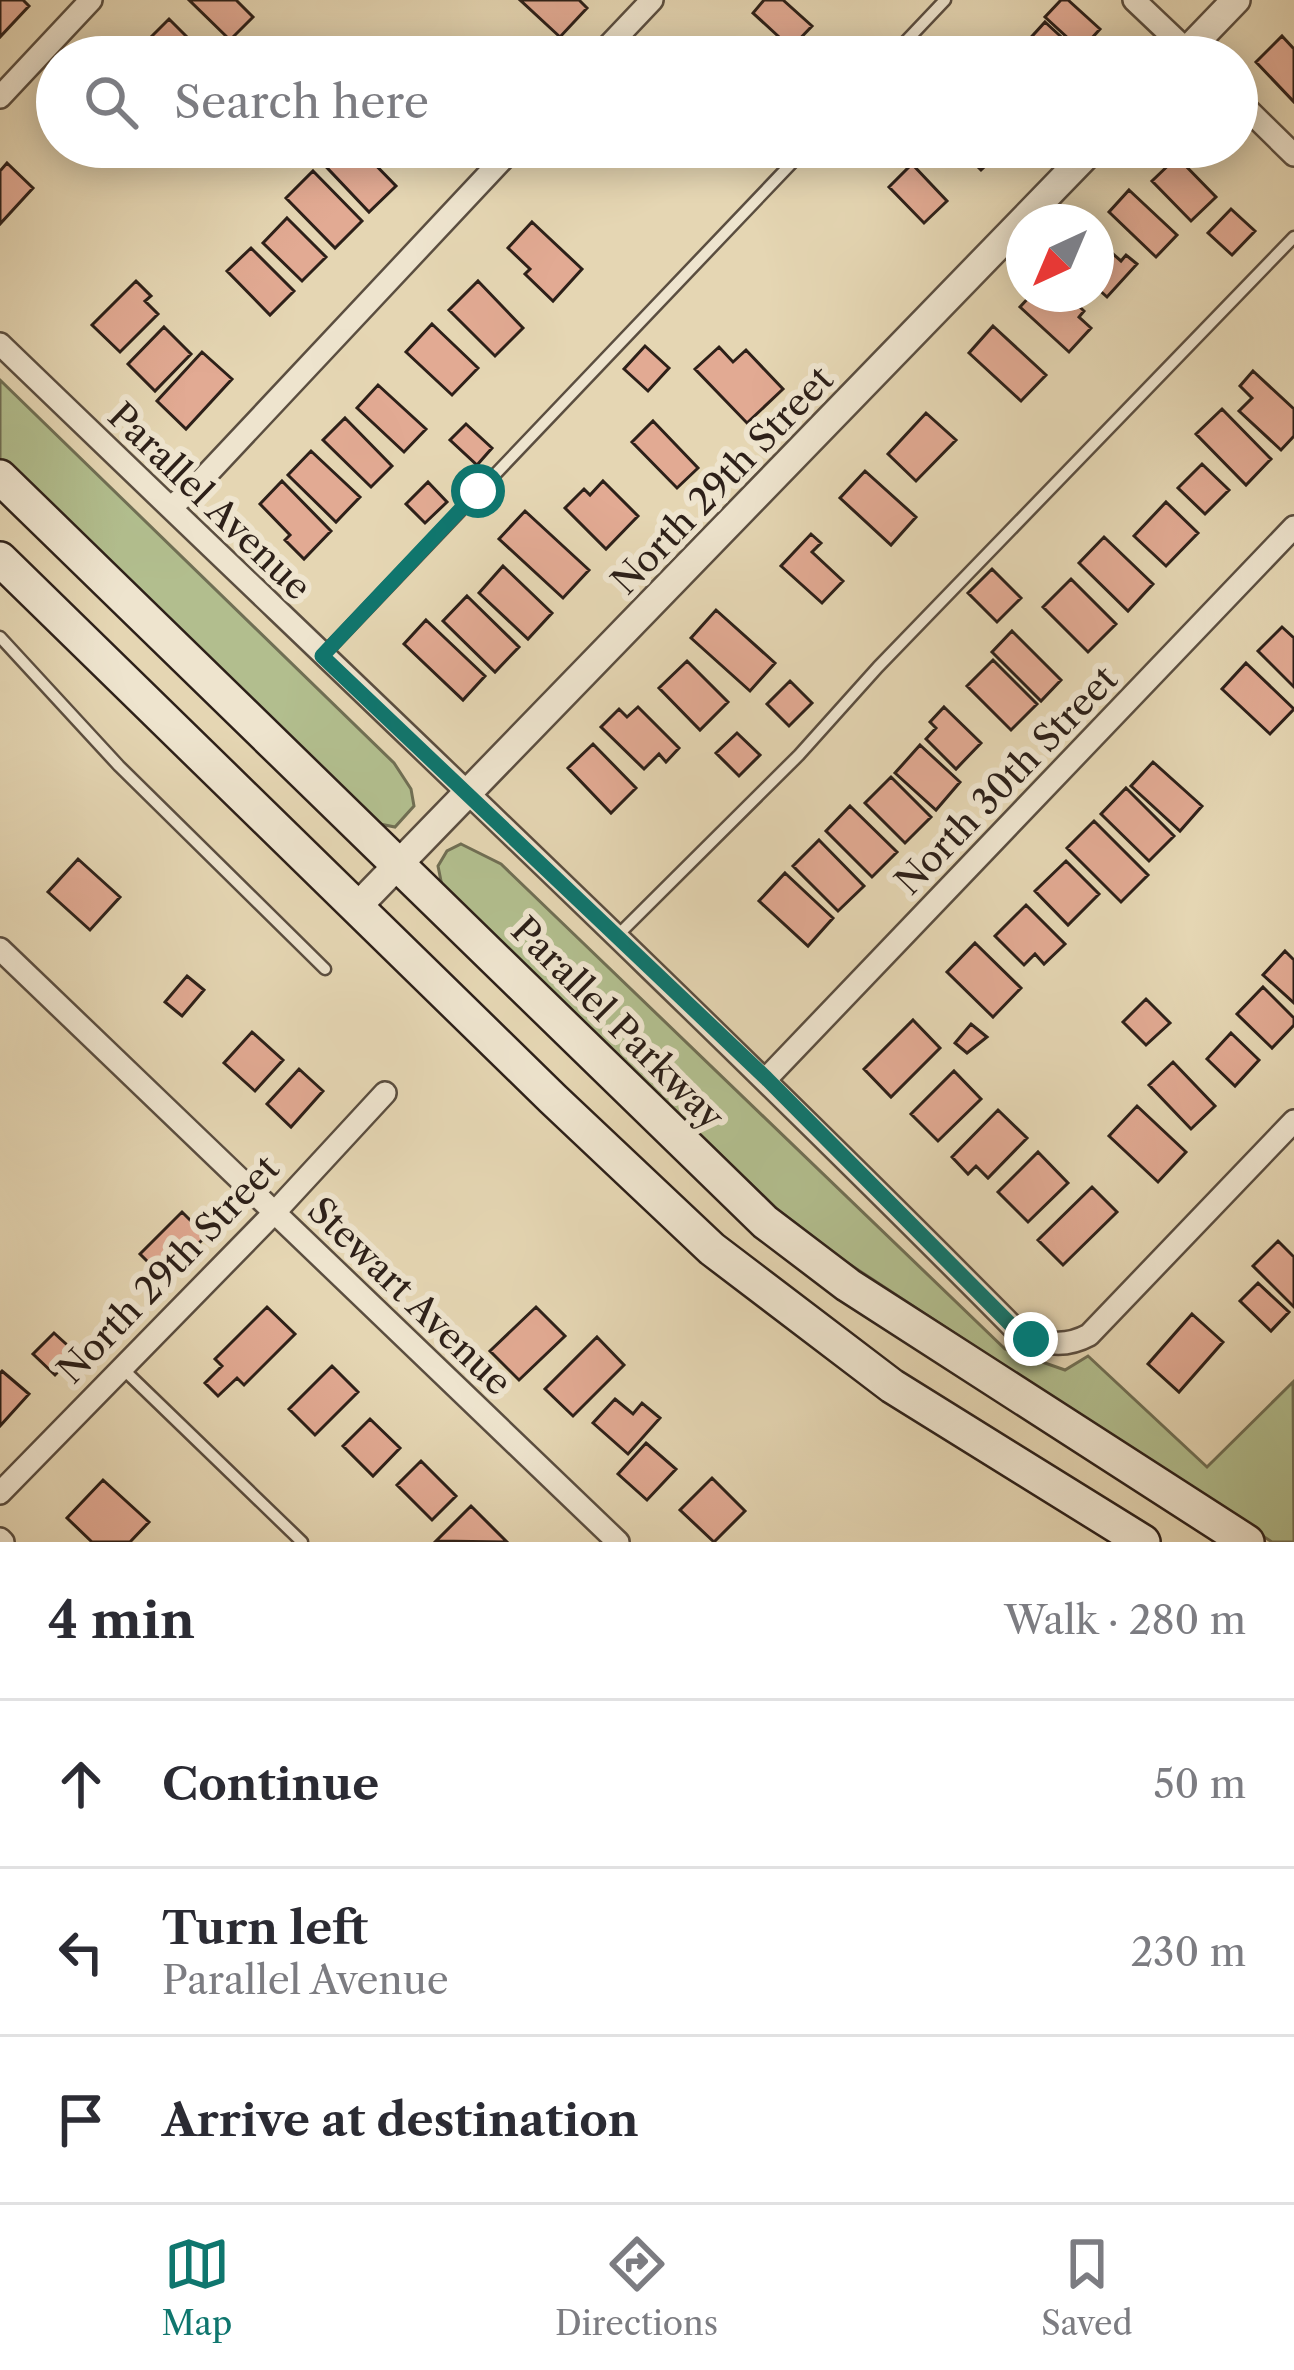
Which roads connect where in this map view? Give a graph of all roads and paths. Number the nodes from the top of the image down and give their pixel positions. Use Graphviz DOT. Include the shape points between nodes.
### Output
graph roads {
  1 [pos="91,0"];
  2 [pos="652,0"];
  3 [pos="945,0"];
  4 [pos="1134,0"];
  5 [pos="1236,0"];
  6 [pos="57,36"];
  7 [pos="618,36"];
  8 [pos="911,36"];
  9 [pos="1169,36"];
  10 [pos="1205,36"];
  11 [pos="36,59"];
  12 [pos="0,97"];
  13 [pos="1258,120"];
  14 [pos="1294,155"];
  15 [pos="494,168"];
  16 [pos="787,168"];
  17 [pos="1074,168"];
  18 [pos="1294,237"];
  19 [pos="0,344"];
  20 [pos="0,477"];
  21 [pos="171,507"];
  22 [pos="1294,527"];
  23 [pos="0,559"];
  24 [pos="0,637"];
  25 [pos="322,656"];
  26 [pos="467,796"];
  27 [pos="400,863"];
  28 [pos="356,908"];
  29 [pos="616,936"];
  30 [pos="0,949"];
  31 [pos="325,969"];
  32 [pos="766,1078"];
  33 [pos="385,1093"];
  34 [pos="1294,1121"];
  35 [pos="275,1212"];
  36 [pos="122,1368"];
  37 [pos="0,1493"];
  38 [pos="302,1542"];
  39 [pos="618,1542"];
  40 [pos="1143,1542"];
  41 [pos="1247,1542"];
  1 -- 6 [label="street"];
  2 -- 7 [label="street"];
  3 -- 8 [label="lane"];
  4 -- 9 [label="street"];
  5 -- 10 [label="street"];
  11 -- 12 [label="street"];
  13 -- 14 [label="street"];
  15 -- 21 [label="street"];
  16 -- 25 [label="lane"];
  17 -- 26 [label="street, North 29th Street"];
  18 -- 29 [label="lane"];
  19 -- 21 [label="street, Parallel Avenue"];
  20 -- 27 [label="main road, Parallel Parkway"];
  21 -- 25 [label="street, Parallel Avenue"];
  22 -- 32 [label="street, North 30th Street"];
  23 -- 28 [label="main road"];
  24 -- 31 [label="lane"];
  25 -- 26 [label="street, Parallel Avenue"];
  26 -- 27 [label="street, North 29th Street"];
  26 -- 29 [label="street, Parallel Avenue"];
  27 -- 28 [label="street, North 29th Street"];
  27 -- 41 [label="main road, Parallel Parkway" via="765,1222 848,1286"];
  28 -- 40 [label="main road" via="712,1249 892,1386"];
  29 -- 32 [label="street, Parallel Avenue"];
  30 -- 35 [label="street, Stewart Avenue"];
  32 -- 34 [label="street, Parallel Avenue" via="1015,1329 1054,1344 1089,1335"];
  33 -- 35 [label="street, North 29th Street"];
  35 -- 36 [label="street, North 29th Street"];
  35 -- 39 [label="street, Stewart Avenue"];
  36 -- 37 [label="street, North 29th Street"];
  36 -- 38 [label="lane"];
}
